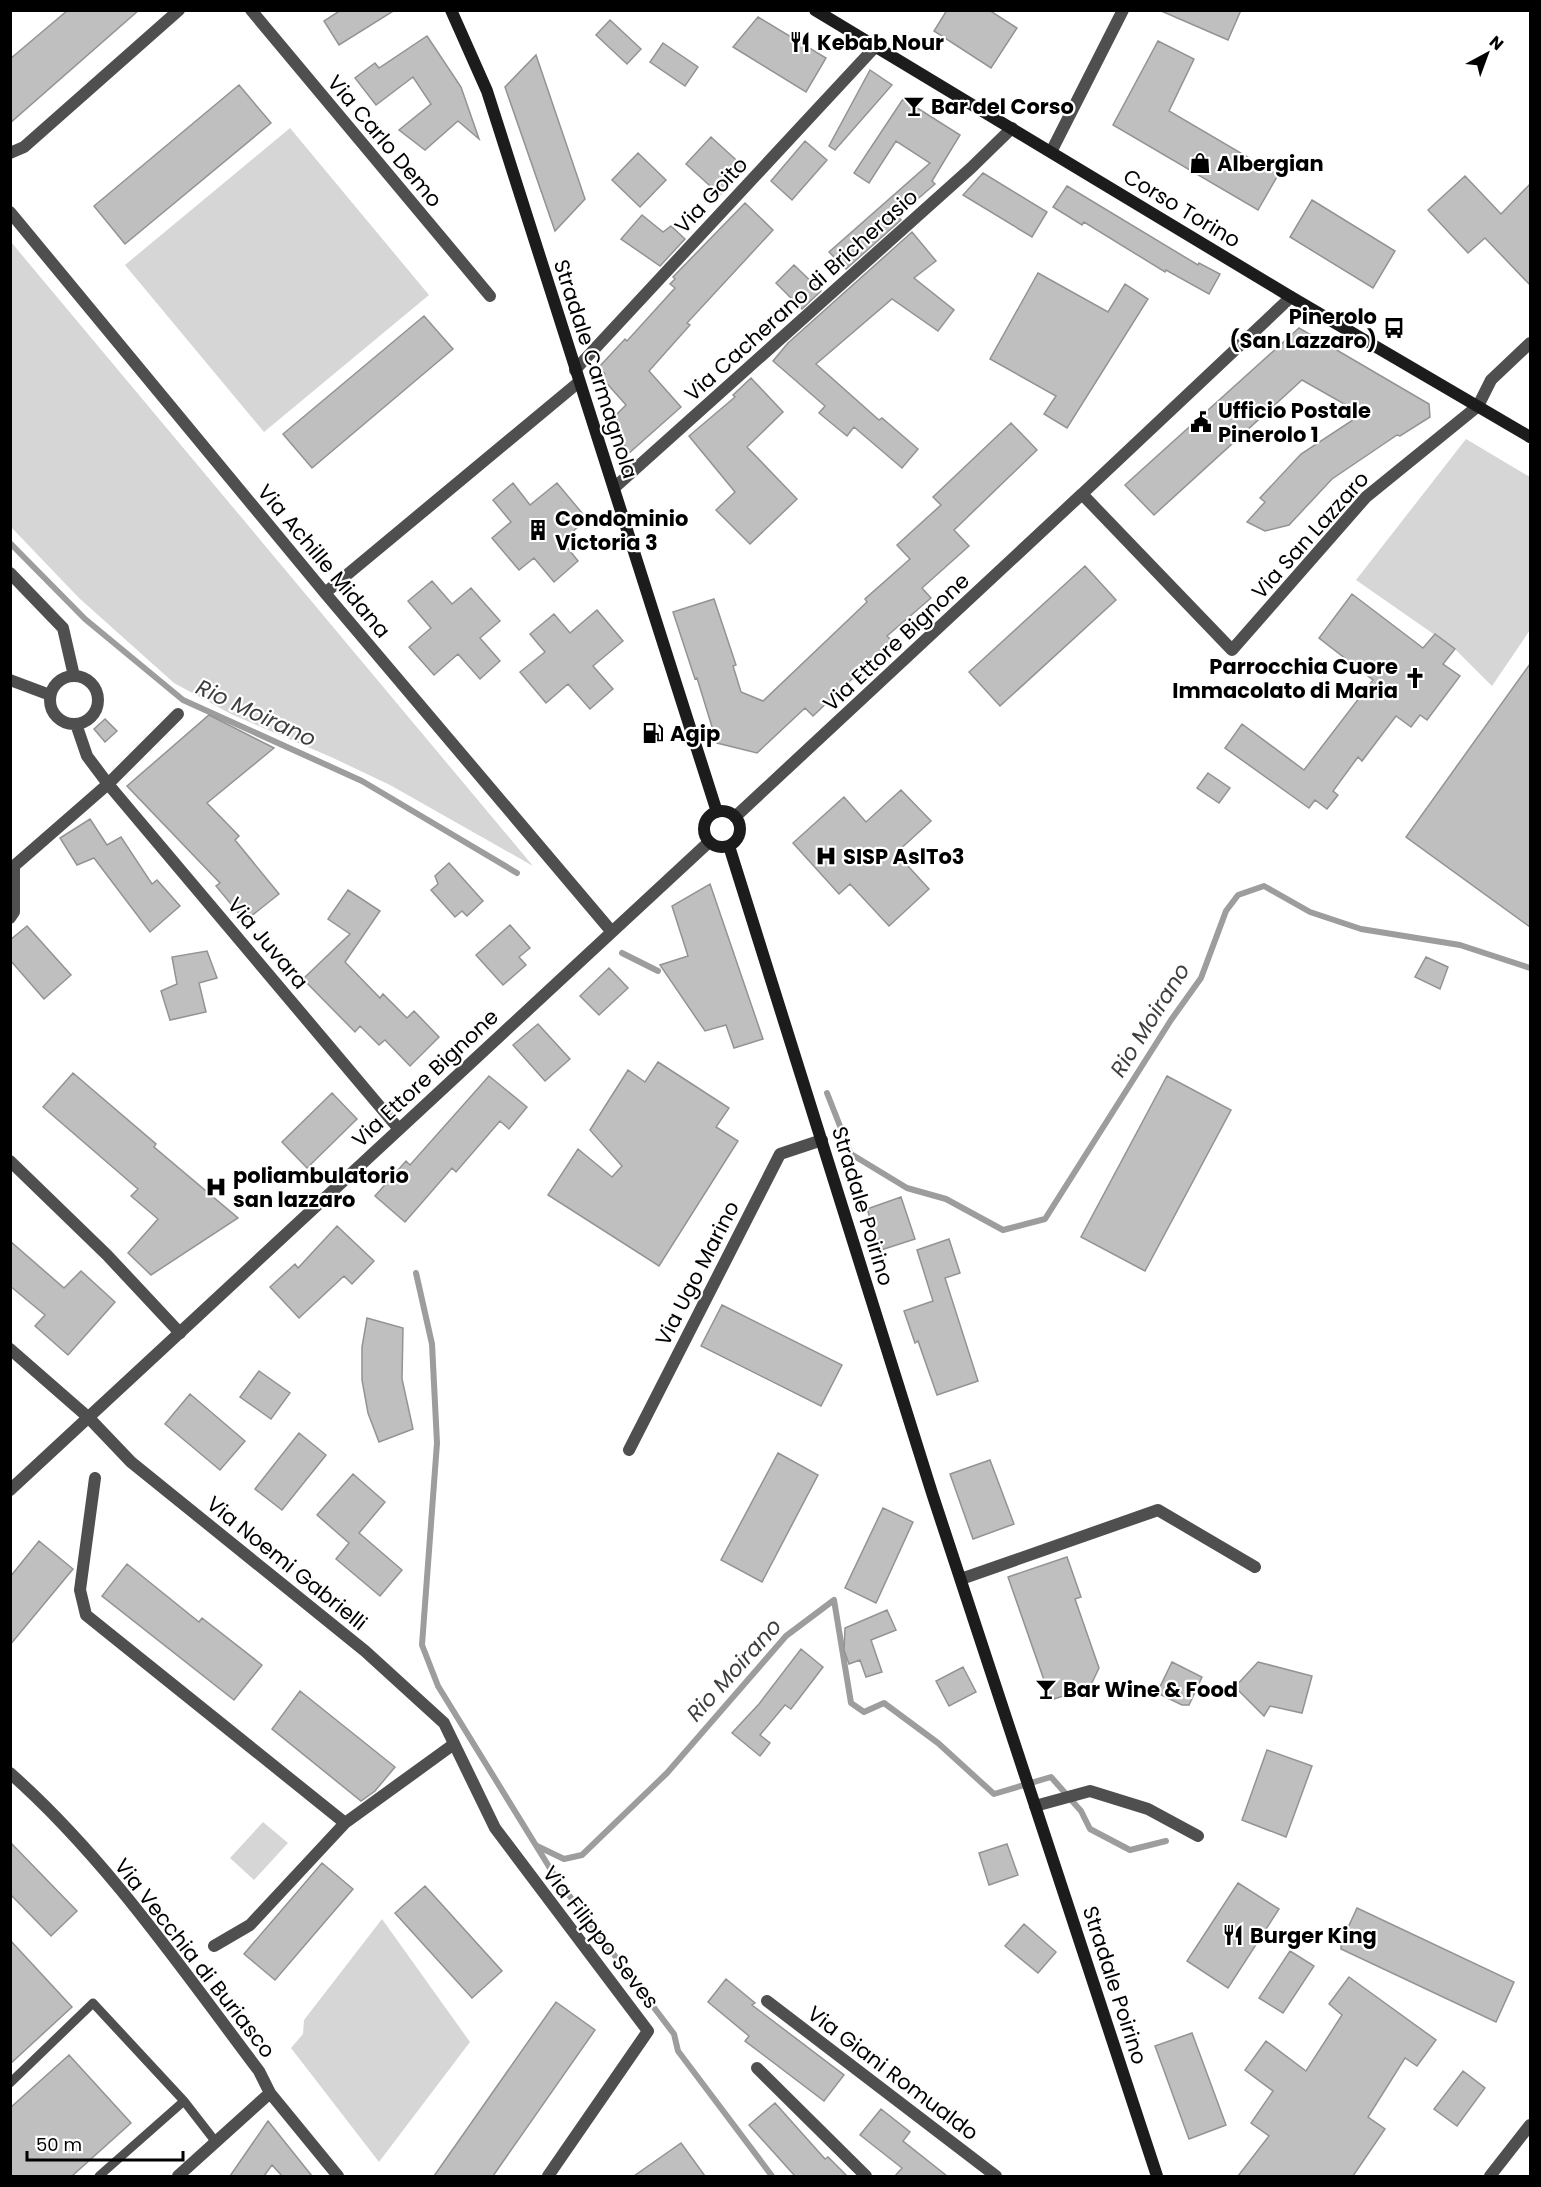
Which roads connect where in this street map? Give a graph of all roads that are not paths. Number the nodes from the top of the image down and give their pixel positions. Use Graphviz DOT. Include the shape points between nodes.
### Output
graph roads {
  1 [pos="179,10"];
  2 [pos="251,10"];
  3 [pos="451,10"];
  4 [pos="1123,10"];
  5 [pos="816,11"];
  6 [pos="875,47"];
  7 [pos="1012,128"];
  8 [pos="1051,152"];
  9 [pos="10,153"];
  10 [pos="10,212"];
  11 [pos="490,296"];
  12 [pos="1292,297"];
  13 [pos="1530,343"];
  14 [pos="574,370"];
  15 [pos="579,382"];
  16 [pos="1478,406"];
  17 [pos="1530,437"];
  18 [pos="614,488"];
  19 [pos="1082,494"];
  20 [pos="10,573"];
  21 [pos="325,593"];
  22 [pos="74,676"];
  23 [pos="10,680"];
  24 [pos="50,695"];
  25 [pos="178,714"];
  26 [pos="76,724"];
  27 [pos="108,784"];
  28 [pos="717,812"];
  29 [pos="735,818"];
  30 [pos="709,842"];
  31 [pos="729,846"];
  32 [pos="10,918"];
  33 [pos="612,932"];
  34 [pos="398,1128"];
  35 [pos="822,1140"];
  36 [pos="10,1161"];
  37 [pos="180,1333"];
  38 [pos="10,1349"];
  39 [pos="89,1418"];
  40 [pos="629,1450"];
  41 [pos="95,1478"];
  42 [pos="10,1490"];
  43 [pos="1255,1567"];
  44 [pos="960,1579"];
  45 [pos="454,1744"];
  46 [pos="10,1773"];
  47 [pos="1035,1806"];
  48 [pos="345,1823"];
  49 [pos="1198,1836"];
  50 [pos="214,1946"];
  51 [pos="767,2001"];
  52 [pos="757,2068"];
  53 [pos="10,2083"];
  54 [pos="270,2093"];
  55 [pos="184,2101"];
  56 [pos="1530,2125"];
  57 [pos="215,2141"];
  58 [pos="99,2176"];
  59 [pos="178,2176"];
  60 [pos="338,2176"];
  61 [pos="548,2176"];
  62 [pos="866,2176"];
  63 [pos="996,2176"];
  64 [pos="1157,2176"];
  65 [pos="1490,2176"];
  1 -- 9 [label="street" via="24,147"];
  2 -- 11 [label="street, Via Carlo Demo"];
  3 -- 14 [label="main road, Stradale Carmagnola" via="487,92"];
  4 -- 8 [label="street"];
  5 -- 6 [label="main road, Corso Torino"];
  6 -- 7 [label="main road, Corso Torino"];
  6 -- 14 [label="street, Via Goito"];
  7 -- 8 [label="main road, Corso Torino"];
  7 -- 18 [label="street, Via Cacherano di Bricherasio"];
  8 -- 12 [label="main road, Corso Torino"];
  10 -- 21 [label="street, Via Achille Midana"];
  12 -- 16 [label="main road, Corso Torino"];
  12 -- 19 [label="street, Via Ettore Bignone"];
  13 -- 16 [label="street" via="1491,380"];
  14 -- 15 [label="main road, Stradale Carmagnola"];
  15 -- 18 [label="main road, Stradale Carmagnola"];
  15 -- 21 [label="street"];
  16 -- 17 [label="main road, Corso Torino"];
  16 -- 19 [label="street, Via San Lazzaro" via="1366,497 1232,650"];
  18 -- 28 [label="main road, Stradale Carmagnola"];
  19 -- 29 [label="street, Via Ettore Bignone"];
  20 -- 22 [label="street" via="63,628"];
  21 -- 33 [label="street, Via Achille Midana"];
  22 -- 24 [label="street" via="59,681"];
  22 -- 26 [label="street" via="89,682 98,695 91,717"];
  23 -- 24 [label="street"];
  24 -- 26 [label="street" via="56,716"];
  25 -- 27 [label="street"];
  26 -- 27 [label="street, Via Juvara" via="87,756"];
  27 -- 32 [label="street" via="14,866 14,912"];
  27 -- 34 [label="street, Via Juvara"];
  28 -- 29 [label="main road" via="727,812"];
  28 -- 30 [label="main road" via="704,825"];
  29 -- 31 [label="main road" via="739,833"];
  30 -- 31 [label="main road" via="718,847"];
  30 -- 33 [label="street, Via Ettore Bignone"];
  31 -- 35 [label="main road, Stradale Poirino"];
  33 -- 34 [label="street, Via Ettore Bignone"];
  34 -- 37 [label="street, Via Ettore Bignone"];
  35 -- 40 [label="street, Via Ugo Marino" via="780,1154"];
  35 -- 44 [label="main road, Stradale Poirino"];
  36 -- 37 [label="street"];
  37 -- 39 [label="street, Via Ettore Bignone"];
  38 -- 39 [label="street, Via Noemi Gabrielli"];
  39 -- 42 [label="street, Via Ettore Bignone"];
  39 -- 45 [label="street, Via Noemi Gabrielli" via="131,1462 410,1690 444,1723"];
  41 -- 48 [label="street" via="80,1590 86,1615"];
  43 -- 44 [label="street" via="1158,1510"];
  44 -- 47 [label="main road, Stradale Poirino"];
  45 -- 48 [label="street"];
  45 -- 61 [label="street, Via Filippo Seves" via="495,1828 648,2031"];
  46 -- 54 [label="street, Via Vecchia di Buriasco" via="69,1830 127,1898 259,2071"];
  47 -- 49 [label="street" via="1090,1791 1148,1809"];
  47 -- 64 [label="main road, Stradale Poirino"];
  48 -- 50 [label="street" via="250,1925"];
  51 -- 63 [label="street, Via Giani Romualdo"];
  52 -- 62 [label="street"];
  53 -- 55 [label="lane" via="93,2004"];
  54 -- 57 [label="street"];
  54 -- 60 [label="street, Via Vecchia di Buriasco"];
  55 -- 57 [label="lane"];
  55 -- 58 [label="lane"];
  56 -- 65 [label="street"];
  57 -- 59 [label="street"];
}
